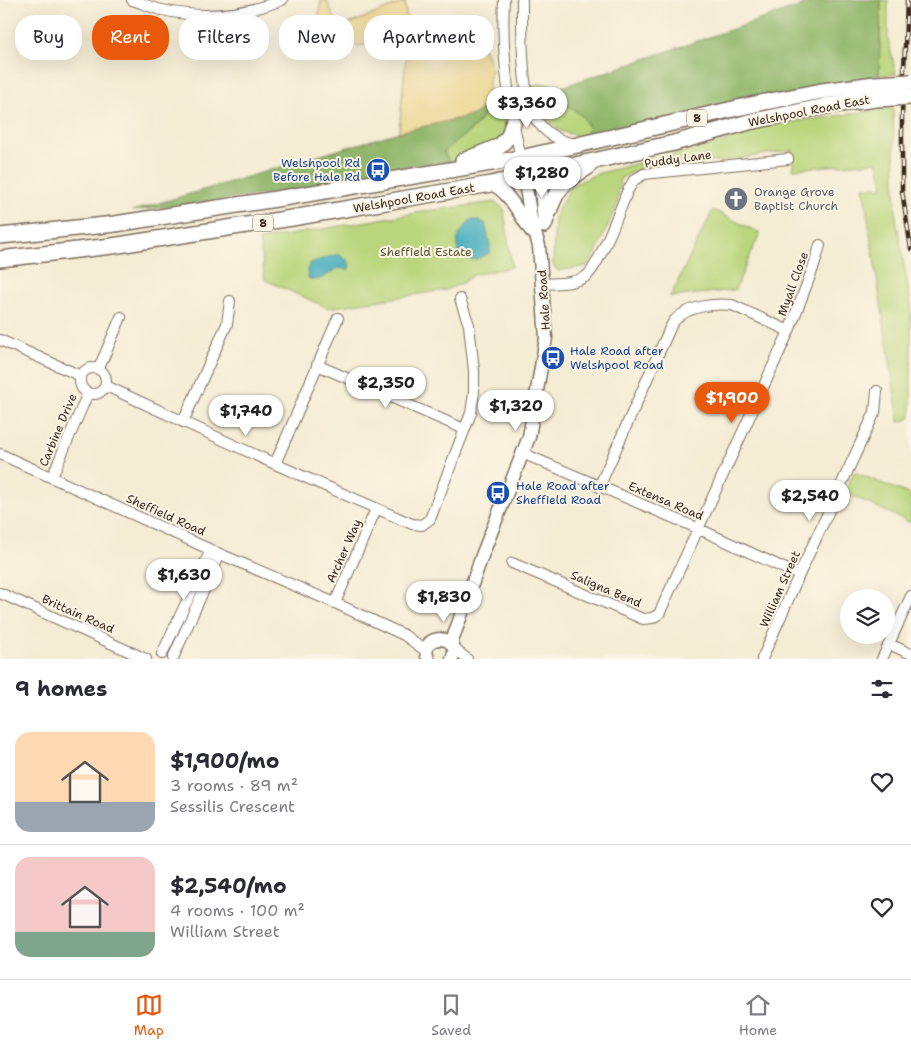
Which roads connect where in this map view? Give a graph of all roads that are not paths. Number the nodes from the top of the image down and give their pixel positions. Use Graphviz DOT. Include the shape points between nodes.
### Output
graph roads {
  1 [pos="132,0"];
  2 [pos="282,0"];
  3 [pos="504,0"];
  4 [pos="522,0"];
  5 [pos="911,82"];
  6 [pos="875,91"];
  7 [pos="911,97"];
  8 [pos="513,123"];
  9 [pos="581,146"];
  10 [pos="536,155"];
  11 [pos="521,158"];
  12 [pos="788,159"];
  13 [pos="600,160"];
  14 [pos="532,175"];
  15 [pos="491,184"];
  16 [pos="345,187"];
  17 [pos="0,236"];
  18 [pos="540,236"];
  19 [pos="820,245"];
  20 [pos="0,259"];
  21 [pos="543,284"];
  22 [pos="460,299"];
  23 [pos="230,300"];
  24 [pos="121,317"];
  25 [pos="338,318"];
  26 [pos="789,330"];
  27 [pos="0,340"];
  28 [pos="317,365"];
  29 [pos="99,368"];
  30 [pos="81,376"];
  31 [pos="106,386"];
  32 [pos="877,391"];
  33 [pos="88,393"];
  34 [pos="183,422"];
  35 [pos="464,430"];
  36 [pos="522,453"];
  37 [pos="0,454"];
  38 [pos="275,464"];
  39 [pos="52,477"];
  40 [pos="599,487"];
  41 [pos="376,508"];
  42 [pos="697,528"];
  43 [pos="215,552"];
  44 [pos="512,563"];
  45 [pos="799,576"];
  46 [pos="0,593"];
  47 [pos="911,596"];
  48 [pos="335,603"];
  49 [pos="180,631"];
  50 [pos="895,631"];
  51 [pos="889,644"];
  52 [pos="437,651"];
  53 [pos="911,654"];
  54 [pos="158,656"];
  55 [pos="146,659"];
  56 [pos="174,659"];
  57 [pos="466,659"];
  58 [pos="762,659"];
  59 [pos="882,659"];
  1 -- 2 [label="street" via="161,10 210,15 239,12"];
  3 -- 8 [label="street" via="504,52"];
  4 -- 9 [label="street" via="523,54 528,95 535,118 557,139"];
  5 -- 6 [label="highway, Welshpool Road East / 8, bridge"];
  6 -- 7 [label="highway, Welshpool Road East / 8, bridge"];
  6 -- 9 [label="highway, Welshpool Road East / 8" via="822,91"];
  6 -- 13 [label="highway, Welshpool Road East / 8" via="826,106"];
  8 -- 11 [label="street"];
  8 -- 16 [label="highway, 8" via="506,141 476,157 366,176"];
  9 -- 10 [label="highway, Welshpool Road East / 8"];
  10 -- 11 [label="highway, Welshpool Road East / 8"];
  10 -- 14 [label="main road, Hale Road"];
  11 -- 14 [label="main road, Hale Road"];
  11 -- 16 [label="highway, Welshpool Road East / 8"];
  12 -- 21 [label="street, Puddy Lane" via="644,174 634,180 628,190 596,264 587,276 574,282"];
  13 -- 14 [label="highway, Welshpool Road East / 8"];
  13 -- 18 [label="highway" via="561,186 554,195"];
  14 -- 15 [label="highway, Welshpool Road East / 8"];
  14 -- 18 [label="main road, Hale Road"];
  15 -- 18 [label="main road" via="504,191 523,221"];
  15 -- 20 [label="highway, Welshpool Road East / 8" via="264,223"];
  16 -- 17 [label="highway, Welshpool Road East / 8" via="115,224"];
  18 -- 21 [label="main road, Hale Road"];
  19 -- 26 [label="street, Myall Close"];
  21 -- 36 [label="main road, Hale Road" via="546,338 529,437"];
  22 -- 35 [label="street" via="469,325 474,372 471,413"];
  23 -- 34 [label="street" via="227,324"];
  24 -- 29 [label="street"];
  25 -- 28 [label="street"];
  26 -- 40 [label="street" via="724,304 692,310 675,320"];
  26 -- 42 [label="street, Myall Close"];
  27 -- 30 [label="street"];
  28 -- 35 [label="street"];
  28 -- 38 [label="street"];
  29 -- 30 [label="street" via="88,368"];
  29 -- 31 [label="street" via="105,374"];
  30 -- 33 [label="street" via="81,386"];
  31 -- 33 [label="street" via="98,393"];
  31 -- 34 [label="street"];
  32 -- 45 [label="street, William Street" via="875,412"];
  33 -- 39 [label="street, Carbine Drive"];
  34 -- 38 [label="street"];
  35 -- 41 [label="street" via="430,519 422,525 412,524"];
  36 -- 40 [label="street, Extensa Road"];
  36 -- 52 [label="main road, Hale Road" via="462,611"];
  37 -- 39 [label="street, Sheffield Road"];
  38 -- 41 [label="street"];
  39 -- 43 [label="street, Sheffield Road"];
  40 -- 42 [label="street, Extensa Road"];
  41 -- 48 [label="street, Archer Way"];
  42 -- 44 [label="street, Saligna Bend" via="662,609 648,619"];
  42 -- 45 [label="street, Extensa Road"];
  43 -- 48 [label="street, Sheffield Road"];
  43 -- 49 [label="street"];
  45 -- 58 [label="street, William Street"];
  46 -- 55 [label="street, Brittain Road"];
  47 -- 50 [label="street"];
  48 -- 52 [label="street, Sheffield Road"];
  49 -- 54 [label="street"];
  49 -- 56 [label="street"];
  51 -- 53 [label="street"];
  51 -- 59 [label="street"];
  52 -- 57 [label="street, Sheffield Road"];
  54 -- 56 [label="street" via="167,654"];
}
